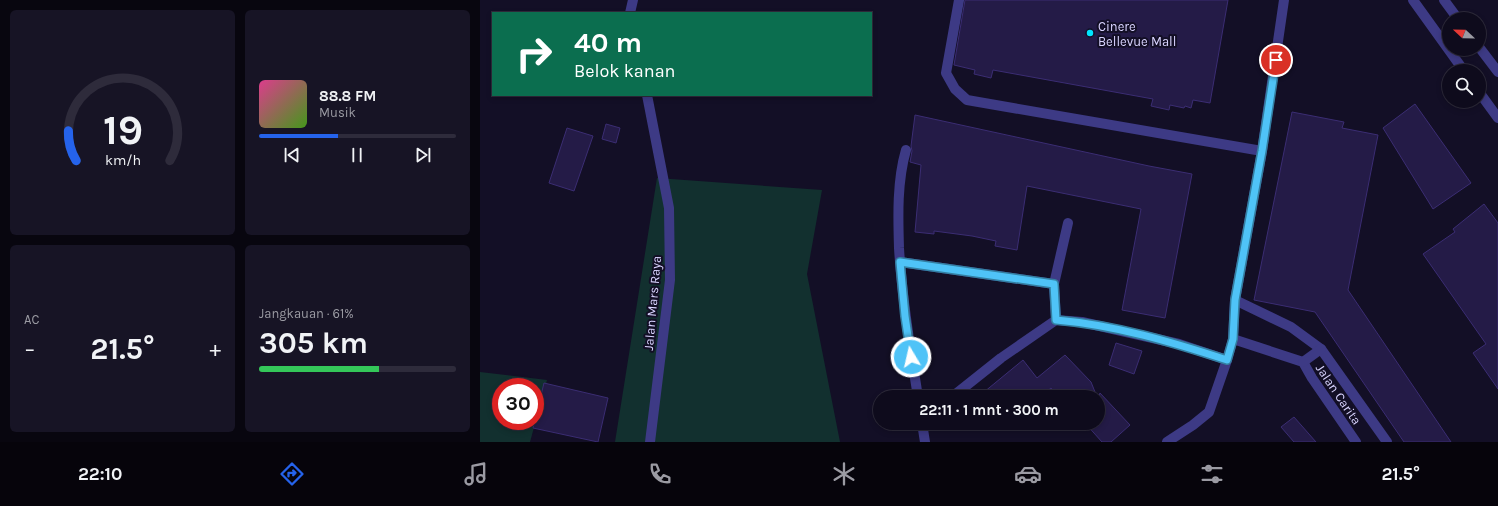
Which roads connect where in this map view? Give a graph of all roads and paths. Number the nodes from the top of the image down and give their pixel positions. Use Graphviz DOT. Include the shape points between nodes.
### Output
graph roads {
  1 [pos="633,0"];
  2 [pos="959,0"];
  3 [pos="1284,0"];
  4 [pos="1413,0"];
  5 [pos="1444,0"];
  6 [pos="630,12"];
  7 [pos="1453,12"];
  8 [pos="1486,56"];
  9 [pos="1459,64"];
  10 [pos="1498,72"];
  11 [pos="647,96"];
  12 [pos="1486,102"];
  13 [pos="1498,118"];
  14 [pos="906,150"];
  15 [pos="1262,151"];
  16 [pos="1068,223"];
  17 [pos="900,262"];
  18 [pos="1054,284"];
  19 [pos="1235,300"];
  20 [pos="1056,320"];
  21 [pos="1233,339"];
  22 [pos="1321,350"];
  23 [pos="1227,360"];
  24 [pos="1303,362"];
  25 [pos="917,390"];
  26 [pos="961,390"];
  27 [pos="923,430"];
  28 [pos="1169,441"];
  29 [pos="650,442"];
  30 [pos="925,442"];
  31 [pos="1356,442"];
  32 [pos="1387,442"];
  1 -- 6 [label="street"];
  2 -- 15 [label="street" via="946,73 955,89 967,100"];
  3 -- 15 [label="street"];
  4 -- 9 [label="street"];
  5 -- 7 [label="street"];
  8 -- 10 [label="street"];
  11 -- 29 [label="street, Jalan Mars Raya" via="669,208 670,280"];
  12 -- 13 [label="street"];
  14 -- 17 [label="street" via="897,212"];
  15 -- 19 [label="street"];
  16 -- 18 [label="street"];
  17 -- 18 [label="street"];
  17 -- 25 [label="street" via="905,316"];
  18 -- 20 [label="street"];
  19 -- 21 [label="street"];
  19 -- 22 [label="street" via="1291,327"];
  20 -- 23 [label="street" via="1082,322 1179,344"];
  20 -- 26 [label="street"];
  21 -- 23 [label="street"];
  21 -- 24 [label="street, Jalan Carita"];
  22 -- 24 [label="street"];
  22 -- 32 [label="street"];
  23 -- 28 [label="street" via="1209,412"];
  24 -- 31 [label="street, Jalan Carita"];
  27 -- 30 [label="street"];
}
